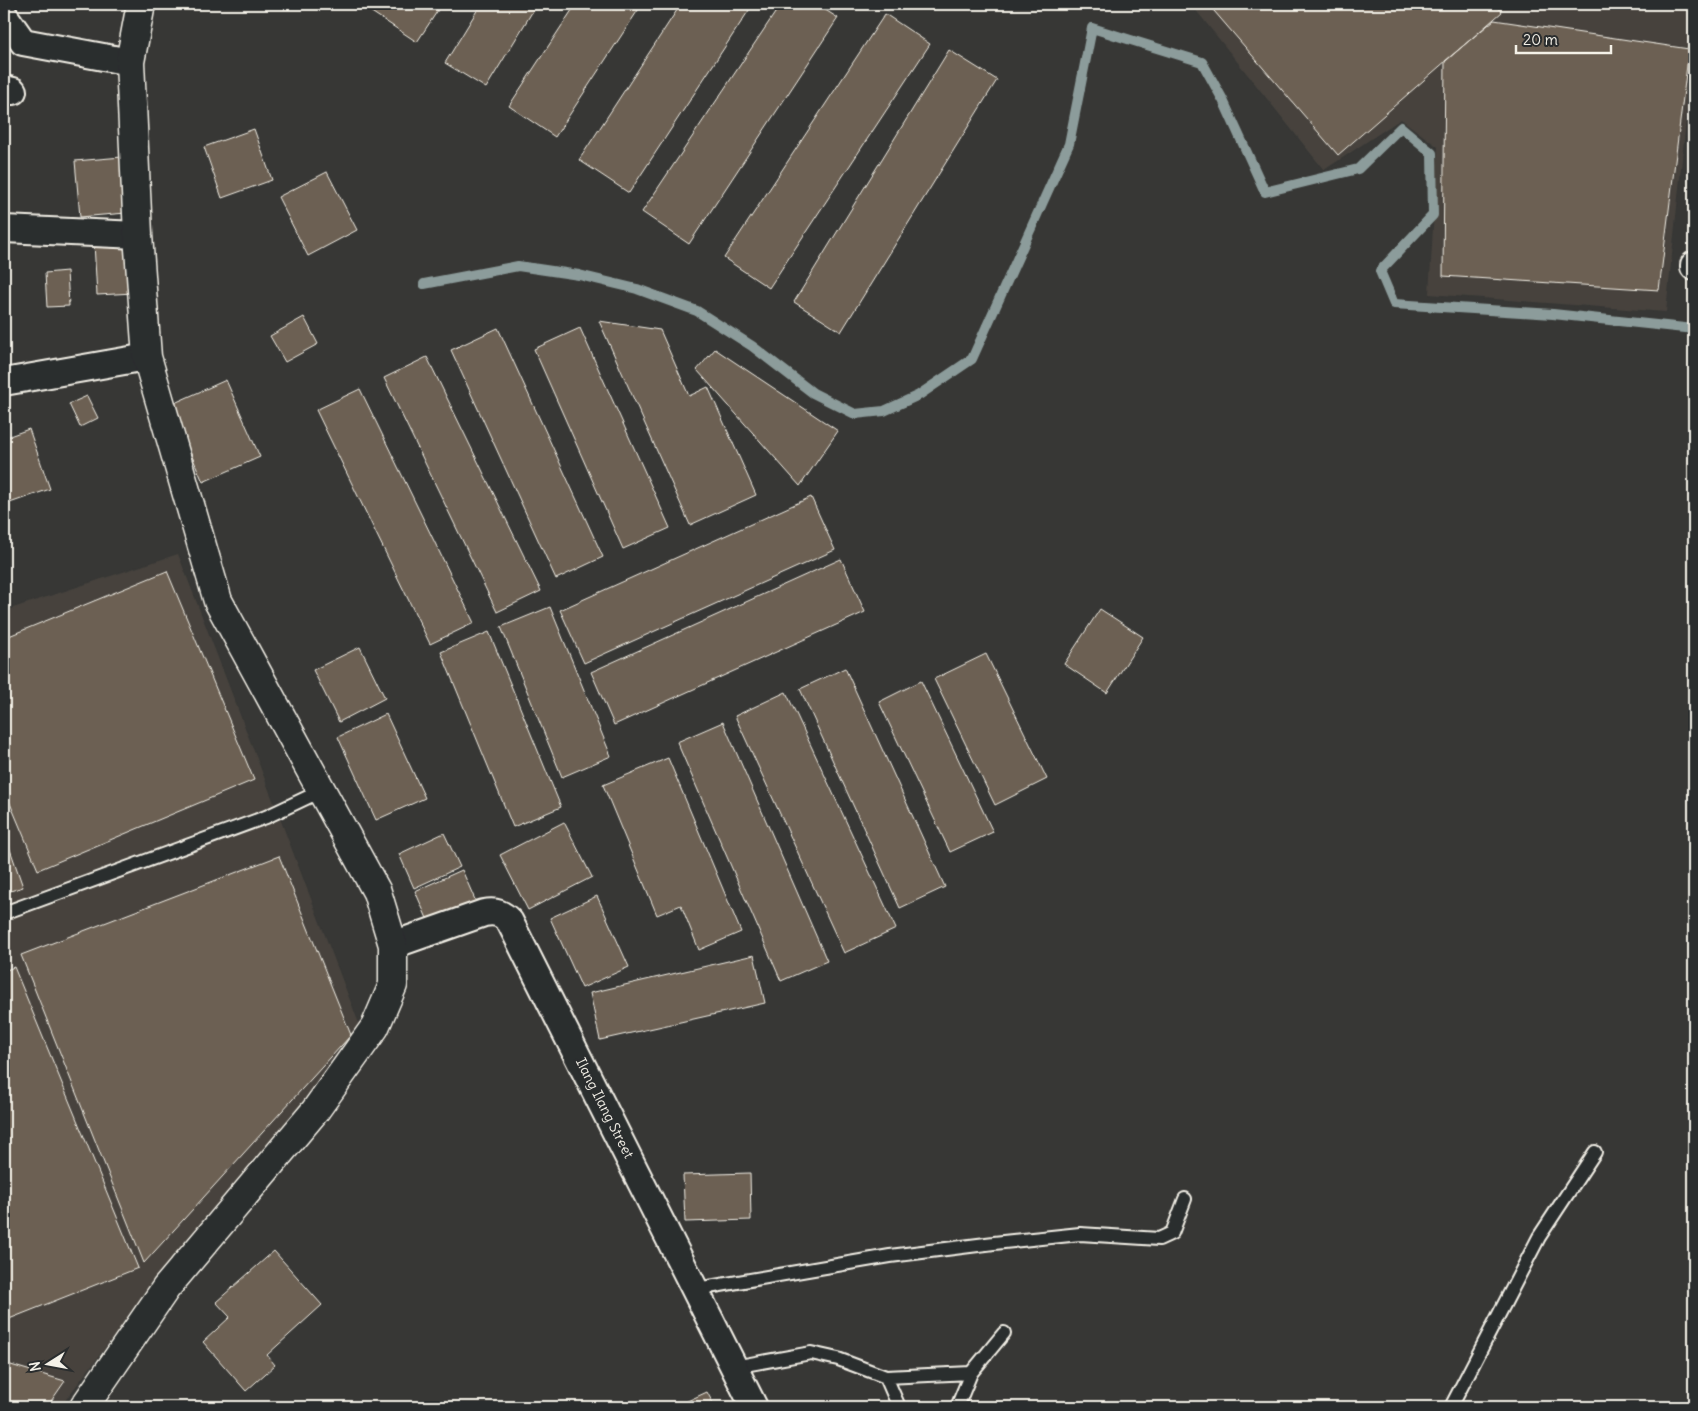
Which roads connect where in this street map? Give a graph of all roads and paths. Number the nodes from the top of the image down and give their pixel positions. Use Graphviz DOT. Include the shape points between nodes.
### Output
graph roads {
  1 [pos="141,4"];
  2 [pos="4,15"];
  3 [pos="130,62"];
  4 [pos="4,230"];
  5 [pos="138,235"];
  6 [pos="147,357"];
  7 [pos="4,382"];
  8 [pos="323,790"];
  9 [pos="4,913"];
  10 [pos="393,944"];
  11 [pos="1595,1152"];
  12 [pos="1184,1199"];
  13 [pos="697,1289"];
  14 [pos="1004,1333"];
  15 [pos="734,1367"];
  16 [pos="971,1373"];
  17 [pos="886,1376"];
  18 [pos="84,1407"];
  19 [pos="754,1407"];
  20 [pos="899,1407"];
  21 [pos="957,1407"];
  22 [pos="1451,1407"];
  1 -- 3 [label="street"];
  2 -- 3 [label="street" via="23,42"];
  3 -- 5 [label="street"];
  4 -- 5 [label="street"];
  5 -- 6 [label="street"];
  6 -- 7 [label="street"];
  6 -- 8 [label="street" via="218,601"];
  8 -- 9 [label="lane" via="266,817"];
  8 -- 10 [label="street" via="377,892"];
  10 -- 13 [label="street, Ilang Ilang Street" via="494,911 503,914 510,922"];
  10 -- 18 [label="street" via="394,985 375,1027 315,1111 166,1288"];
  11 -- 22 [label="lane" via="1539,1237"];
  12 -- 13 [label="lane" via="1172,1232 1159,1239 1080,1234 994,1243 890,1256"];
  13 -- 15 [label="street, Ilang Ilang Street"];
  14 -- 16 [label="lane"];
  15 -- 17 [label="lane" via="811,1352"];
  15 -- 19 [label="street, Ilang Ilang Street"];
  16 -- 17 [label="lane"];
  16 -- 21 [label="lane"];
  17 -- 20 [label="lane"];
}
